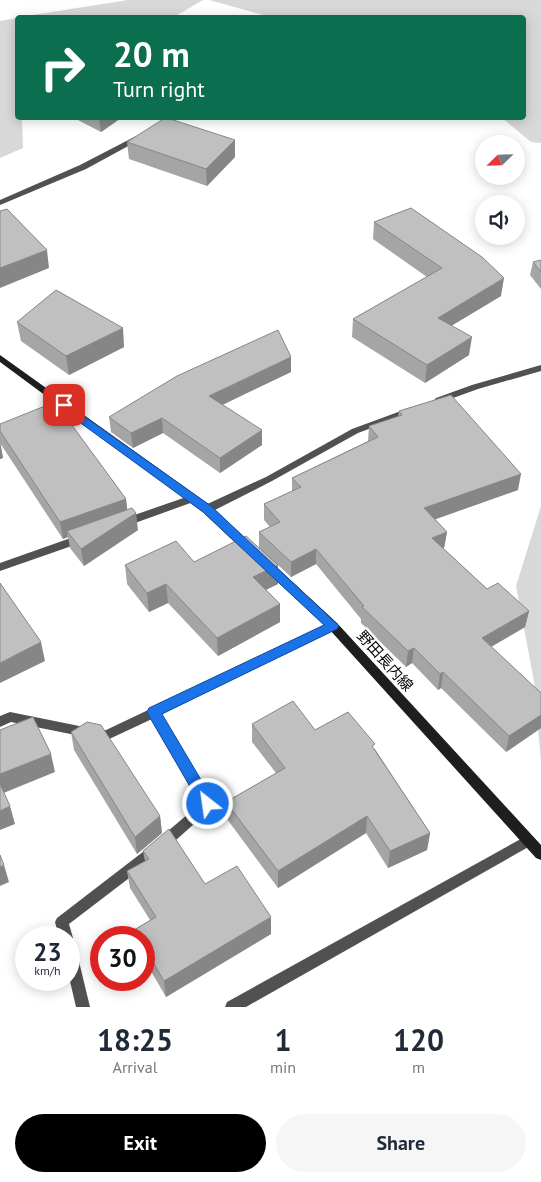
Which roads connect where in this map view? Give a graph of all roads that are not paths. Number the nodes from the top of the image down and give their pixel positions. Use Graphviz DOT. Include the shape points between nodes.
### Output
graph roads {
  1 [pos="143,136"];
  2 [pos="0,203"];
  3 [pos="0,358"];
  4 [pos="541,368"];
  5 [pos="192,499"];
  6 [pos="207,509"];
  7 [pos="110,528"];
  8 [pos="91,534"];
  9 [pos="0,567"];
  10 [pos="333,626"];
  11 [pos="154,712"];
  12 [pos="0,722"];
  13 [pos="528,841"];
  14 [pos="541,854"];
  15 [pos="63,926"];
  16 [pos="79,991"];
  17 [pos="83,1007"];
  18 [pos="232,1007"];
  1 -- 2 [label="street" via="84,167"];
  3 -- 5 [label="main road, 野田長内線"];
  4 -- 6 [label="street" via="475,386 355,431"];
  5 -- 6 [label="main road, 野田長内線"];
  5 -- 7 [label="street"];
  6 -- 10 [label="main road, 野田長内線"];
  8 -- 9 [label="street"];
  10 -- 11 [label="street"];
  10 -- 13 [label="main road, 野田長内線"];
  11 -- 12 [label="street" via="105,736 10,717"];
  11 -- 15 [label="street" via="208,804 153,852 62,922"];
  13 -- 14 [label="main road, 野田長内線"];
  13 -- 18 [label="street"];
  16 -- 17 [label="street"];
}
